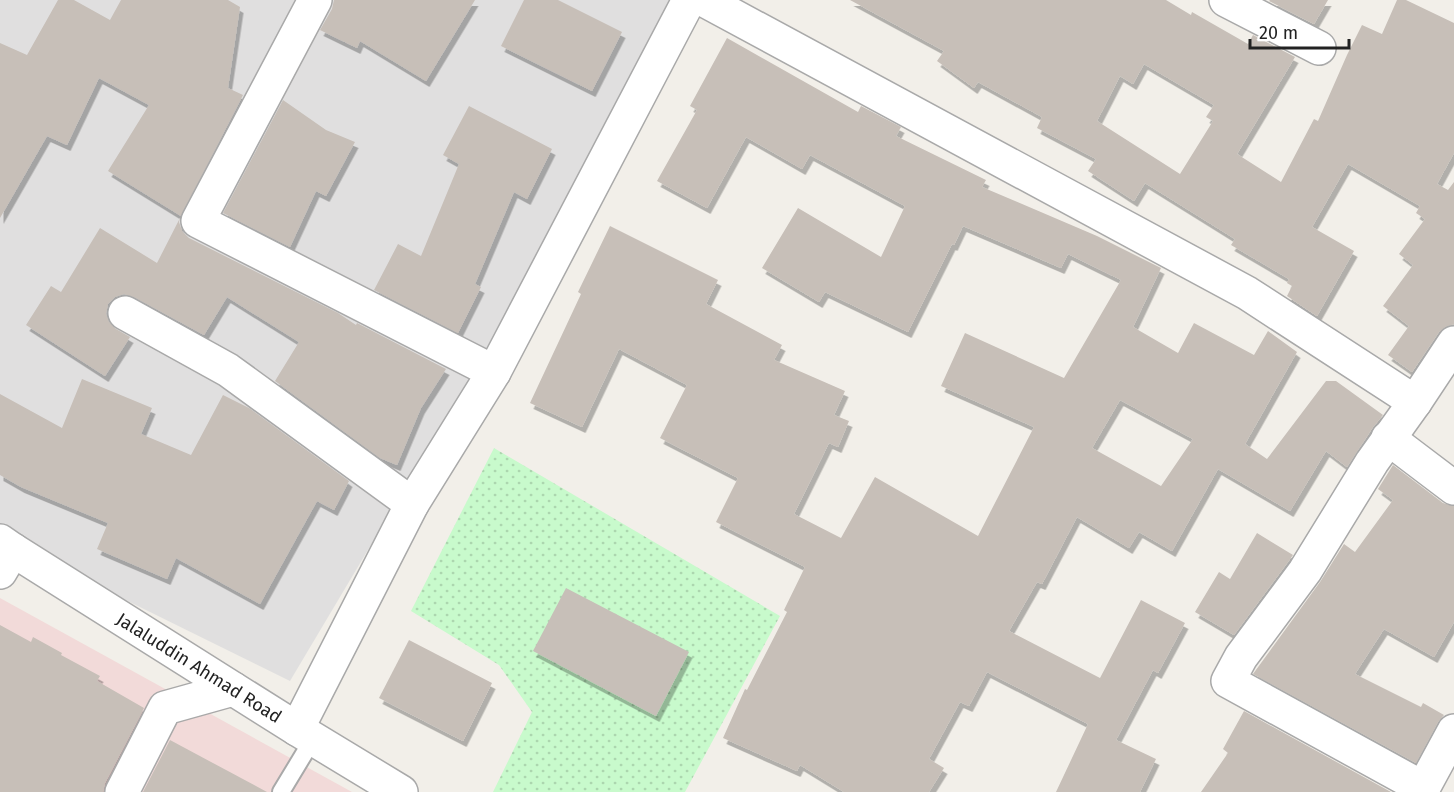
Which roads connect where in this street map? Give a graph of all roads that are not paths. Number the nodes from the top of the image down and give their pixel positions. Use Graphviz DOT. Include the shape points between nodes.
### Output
graph roads {
  1 [pos="315,0"];
  2 [pos="689,0"];
  3 [pos="704,0"];
  4 [pos="1226,0"];
  5 [pos="1319,48"];
  6 [pos="125,313"];
  7 [pos="1454,343"];
  8 [pos="494,372"];
  9 [pos="1415,402"];
  10 [pos="1388,438"];
  11 [pos="1454,488"];
  12 [pos="412,504"];
  13 [pos="4,555"];
  14 [pos="233,689"];
  15 [pos="1454,731"];
  16 [pos="305,734"];
  17 [pos="1422,790"];
  18 [pos="122,792"];
  19 [pos="281,792"];
  20 [pos="401,792"];
  1 -- 8 [label="street" via="198,221"];
  2 -- 8 [label="street"];
  3 -- 9 [label="street" via="1247,293"];
  4 -- 5 [label="street"];
  6 -- 12 [label="street" via="228,370"];
  7 -- 9 [label="street"];
  8 -- 12 [label="street"];
  9 -- 10 [label="street"];
  10 -- 11 [label="street"];
  10 -- 17 [label="street" via="1305,571 1227,681"];
  12 -- 16 [label="street"];
  13 -- 14 [label="street, Jalaluddin Ahmad Road"];
  14 -- 16 [label="street, Jalaluddin Ahmad Road"];
  14 -- 18 [label="street" via="165,708"];
  15 -- 17 [label="street"];
  16 -- 19 [label="lane"];
  16 -- 20 [label="street, Jalaluddin Ahmad Road"];
}
